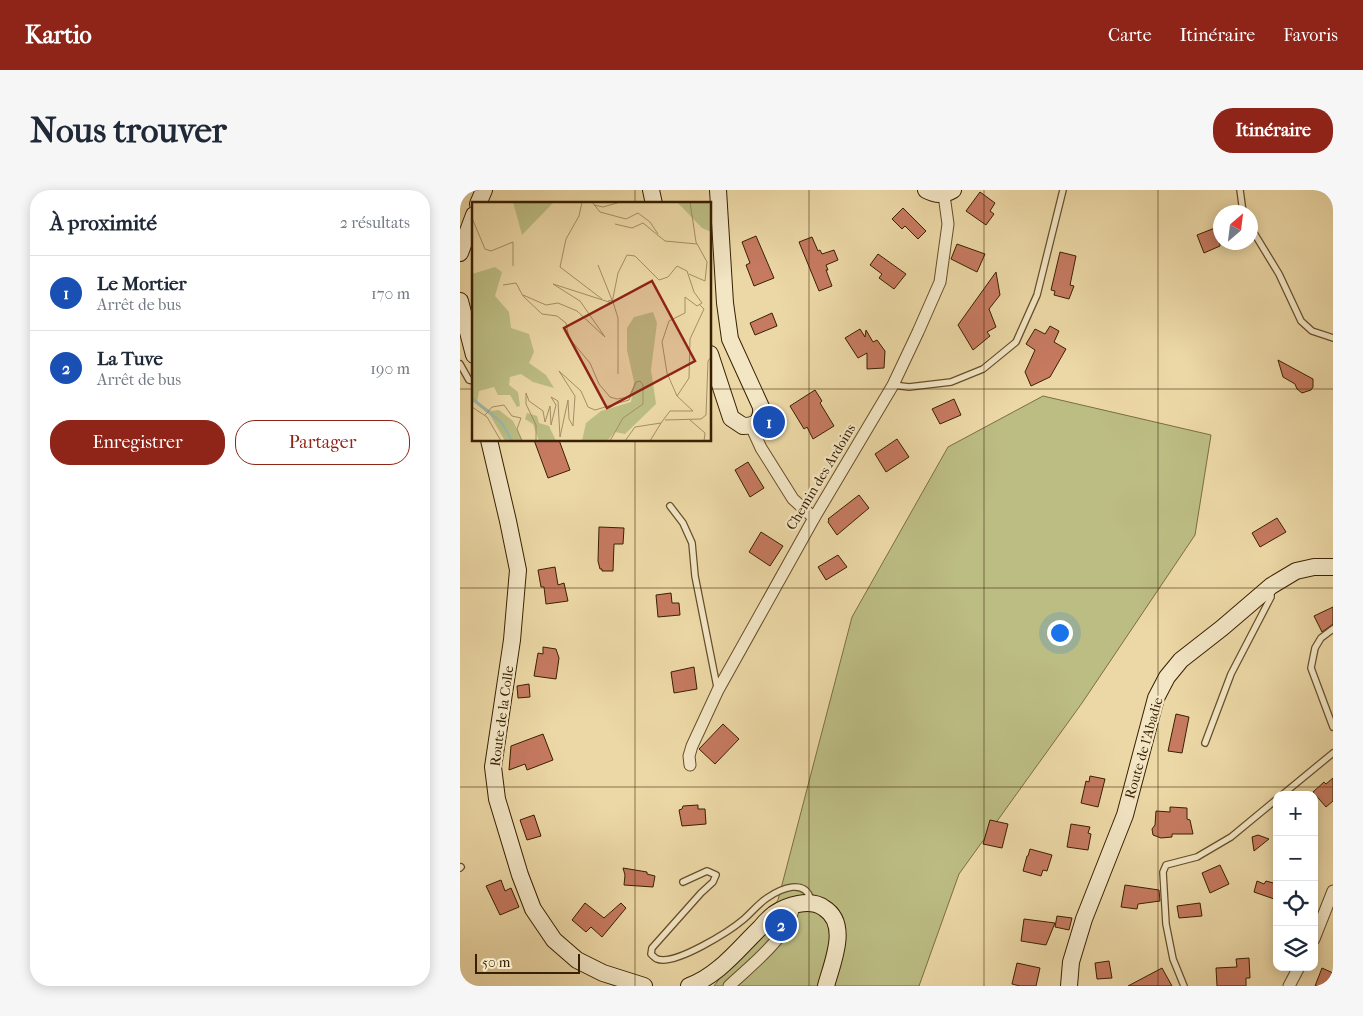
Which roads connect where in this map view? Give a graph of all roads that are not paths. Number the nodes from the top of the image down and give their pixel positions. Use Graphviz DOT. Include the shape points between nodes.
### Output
graph roads {
  1 [pos="484,190"];
  2 [pos="718,190"];
  3 [pos="926,190"];
  4 [pos="1063,190"];
  5 [pos="1240,190"];
  6 [pos="948,192"];
  7 [pos="479,202"];
  8 [pos="1242,205"];
  9 [pos="472,220"];
  10 [pos="1258,240"];
  11 [pos="460,253"];
  12 [pos="460,301"];
  13 [pos="1333,338"];
  14 [pos="472,347"];
  15 [pos="711,357"];
  16 [pos="460,364"];
  17 [pos="472,381"];
  18 [pos="893,385"];
  19 [pos="751,426"];
  20 [pos="489,441"];
  21 [pos="670,506"];
  22 [pos="814,518"];
  23 [pos="1333,567"];
  24 [pos="1271,586"];
  25 [pos="1333,629"];
  26 [pos="718,690"];
  27 [pos="1333,727"];
  28 [pos="1205,743"];
  29 [pos="1333,753"];
  30 [pos="690,765"];
  31 [pos="1287,791"];
  32 [pos="1273,802"];
  33 [pos="683,882"];
  34 [pos="1333,891"];
  35 [pos="811,903"];
  36 [pos="794,905"];
  37 [pos="1318,929"];
  38 [pos="1297,971"];
  39 [pos="644,986"];
  40 [pos="689,986"];
  41 [pos="729,986"];
  42 [pos="826,986"];
  43 [pos="1069,986"];
  44 [pos="1184,986"];
  45 [pos="1289,986"];
  1 -- 7 [label="street"];
  2 -- 19 [label="street" via="730,340 762,414 760,421"];
  3 -- 6 [label="street" via="934,194"];
  4 -- 18 [label="lane" via="1037,295 1016,342 983,369 951,382 908,387"];
  5 -- 8 [label="lane"];
  6 -- 18 [label="street, Chemin des Ardoins" via="948,224 940,282"];
  9 -- 11 [label="street"];
  10 -- 13 [label="lane" via="1280,274 1301,321 1312,332"];
  12 -- 14 [label="street"];
  15 -- 19 [label="street" via="731,418 743,426"];
  16 -- 17 [label="lane"];
  18 -- 22 [label="street, Chemin des Ardoins"];
  19 -- 22 [label="street" via="793,500"];
  20 -- 39 [label="street, Route de la Colle" via="518,570 512,640 494,767 496,799 520,875 534,909 554,940 577,960 603,973"];
  21 -- 26 [label="lane" via="692,542 695,576"];
  22 -- 26 [label="street, Chemin des Ardoins"];
  23 -- 24 [label="street, Route de l'Abadie" via="1314,566 1296,571"];
  24 -- 28 [label="lane" via="1271,597 1232,674"];
  24 -- 43 [label="street, Route de l'Abadie" via="1181,660 1156,698 1125,814 1084,919 1071,962"];
  25 -- 27 [label="lane" via="1321,638 1311,668"];
  26 -- 30 [label="street, Chemin des Ardoins" via="692,746"];
  29 -- 31 [label="lane"];
  32 -- 44 [label="lane" via="1231,837 1197,857 1166,865 1163,872 1166,924 1173,959"];
  33 -- 35 [label="lane" via="707,871 716,875 652,948 651,954 657,959 670,960 689,953 724,934 765,899 784,889 805,889"];
  34 -- 37 [label="street"];
  35 -- 36 [label="street"];
  35 -- 42 [label="street" via="830,911 838,927"];
  36 -- 40 [label="street" via="774,914 716,971"];
  36 -- 41 [label="street" via="793,915 784,931"];
  38 -- 45 [label="street"];
}
